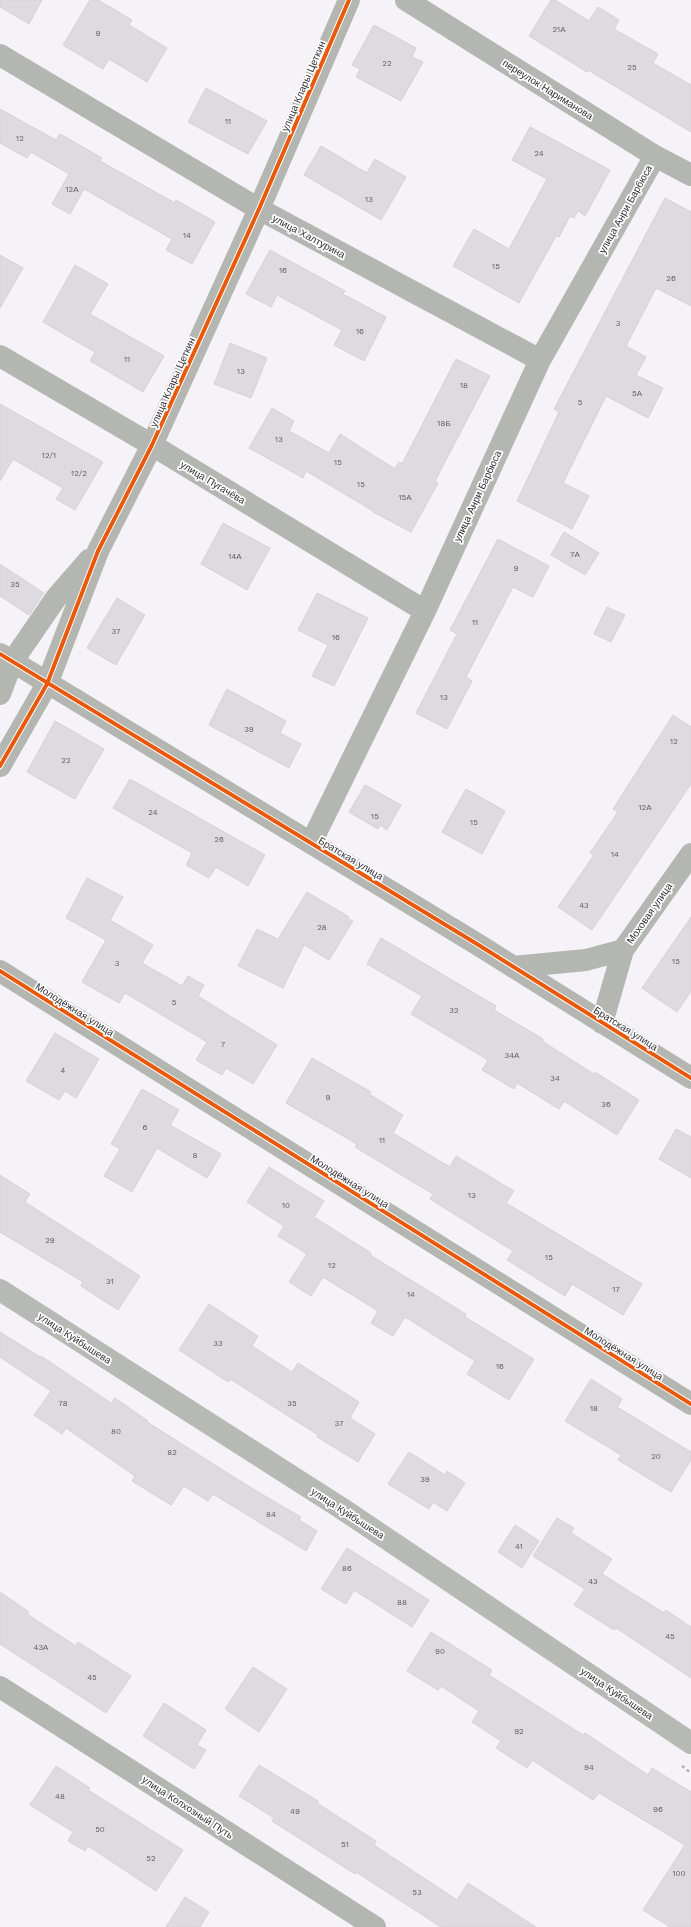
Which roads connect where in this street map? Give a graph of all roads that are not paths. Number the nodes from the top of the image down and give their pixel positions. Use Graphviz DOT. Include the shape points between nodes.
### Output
graph roads {
  1 [pos="349,0"];
  2 [pos="406,0"];
  3 [pos="0,55"];
  4 [pos="655,156"];
  5 [pos="691,175"];
  6 [pos="259,209"];
  7 [pos="0,356"];
  8 [pos="540,360"];
  9 [pos="152,445"];
  10 [pos="98,551"];
  11 [pos="425,610"];
  12 [pos="6,658"];
  13 [pos="47,684"];
  14 [pos="0,694"];
  15 [pos="0,766"];
  16 [pos="311,843"];
  17 [pos="691,854"];
  18 [pos="623,950"];
  19 [pos="513,967"];
  20 [pos="0,971"];
  21 [pos="602,1023"];
  22 [pos="691,1078"];
  23 [pos="0,1290"];
  24 [pos="691,1404"];
  25 [pos="0,1687"];
  26 [pos="691,1743"];
  27 [pos="375,1927"];
  1 -- 6 [label="street, улица Клары Цеткин"];
  2 -- 4 [label="street, переулок Нариманова"];
  3 -- 6 [label="street, улица Халтурина"];
  4 -- 5 [label="street, переулок Нариманова"];
  4 -- 8 [label="street, улица Анри Барбюса"];
  6 -- 8 [label="street, улица Халтурина"];
  6 -- 9 [label="street, улица Клары Цеткин"];
  7 -- 9 [label="street, улица Пугачёва"];
  8 -- 11 [label="street, улица Анри Барбюса"];
  9 -- 10 [label="street, улица Клары Цеткин"];
  9 -- 11 [label="street, улица Пугачёва"];
  10 -- 12 [label="street"];
  10 -- 13 [label="street, улица Клары Цеткин"];
  11 -- 16 [label="street, улица Анри Барбюса"];
  12 -- 13 [label="street, Братская улица"];
  12 -- 14 [label="street"];
  13 -- 15 [label="street, улица Клары Цеткин"];
  13 -- 16 [label="street, Братская улица"];
  16 -- 19 [label="street, Братская улица"];
  17 -- 18 [label="street, Моховая улица"];
  18 -- 19 [label="street" via="586,960"];
  18 -- 21 [label="street, Моховая улица"];
  19 -- 21 [label="street, Братская улица"];
  20 -- 24 [label="street, Молодёжная улица"];
  21 -- 22 [label="street, Братская улица"];
  23 -- 26 [label="main road, улица Куйбышева" via="342,1508"];
  25 -- 27 [label="street, улица Колхозный Путь"];
}
